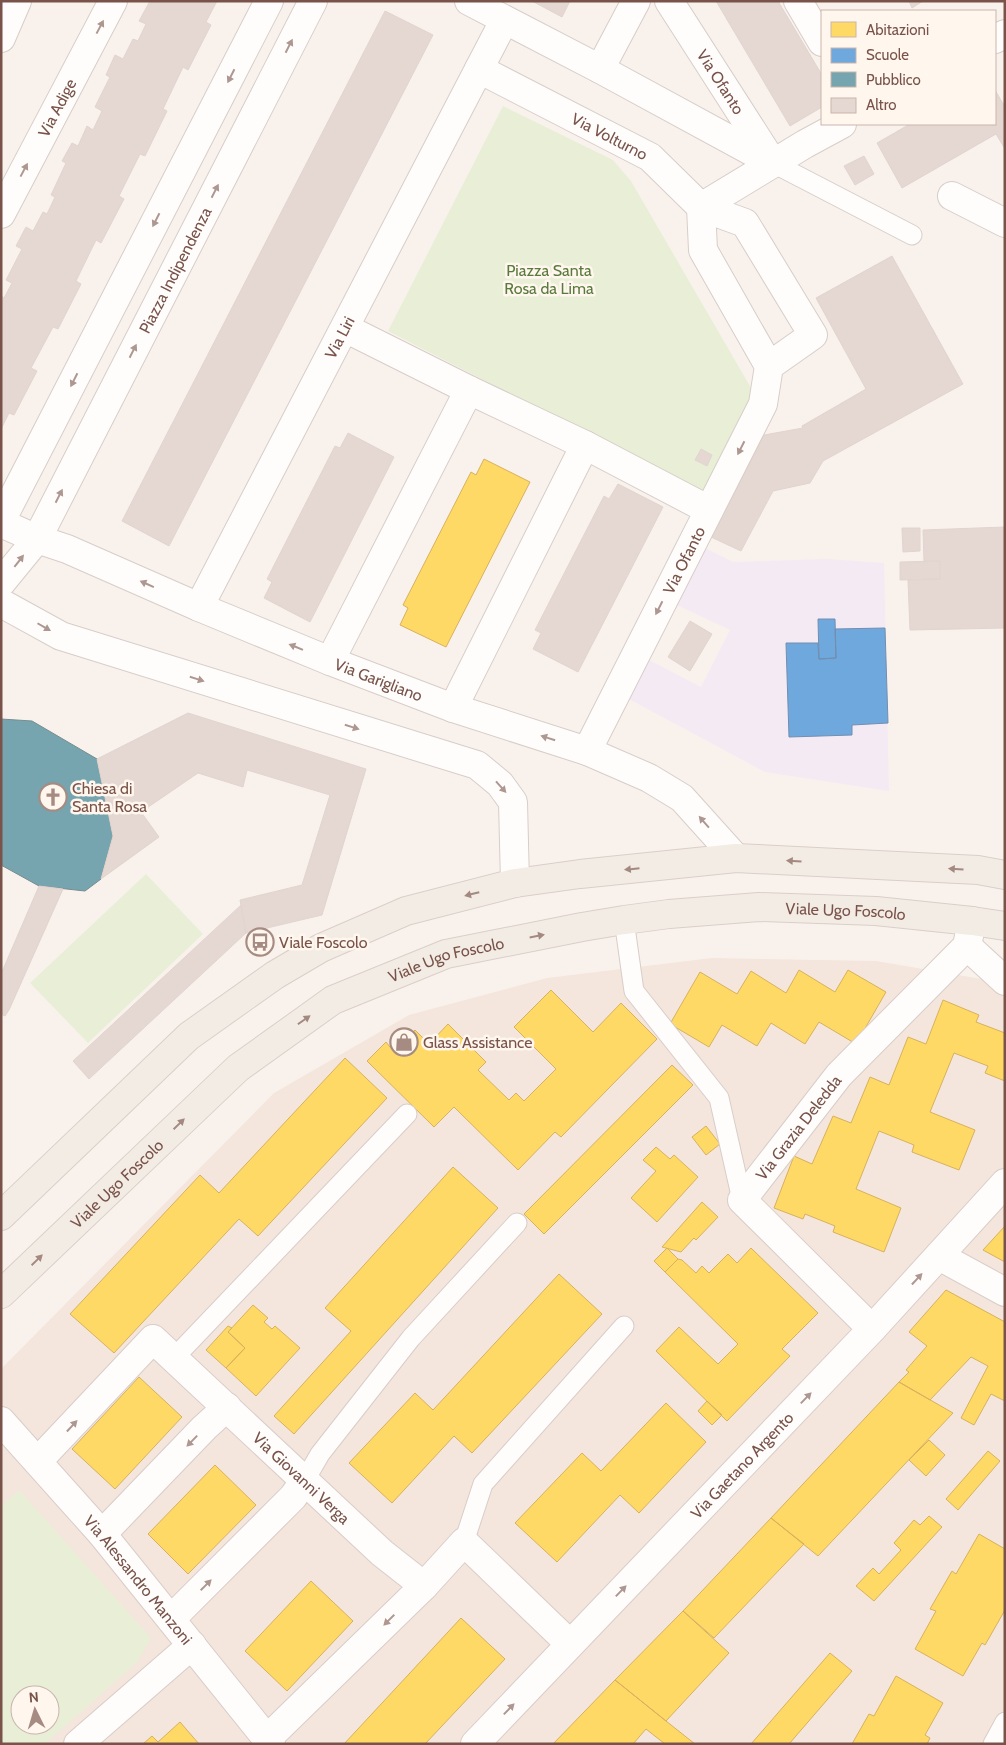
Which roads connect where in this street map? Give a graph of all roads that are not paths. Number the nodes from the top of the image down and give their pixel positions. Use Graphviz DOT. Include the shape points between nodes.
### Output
graph roads {
  1 [pos="17,1"];
  2 [pos="113,1"];
  3 [pos="269,1"];
  4 [pos="312,1"];
  5 [pos="469,1"];
  6 [pos="636,1"];
  7 [pos="669,1"];
  8 [pos="798,1"];
  9 [pos="504,21"];
  10 [pos="1,38"];
  11 [pos="821,40"];
  12 [pos="480,69"];
  13 [pos="600,69"];
  14 [pos="840,125"];
  15 [pos="773,163"];
  16 [pos="952,196"];
  17 [pos="701,207"];
  18 [pos="1,214"];
  19 [pos="1005,223"];
  20 [pos="912,235"];
  21 [pos="344,328"];
  22 [pos="769,366"];
  23 [pos="469,390"];
  24 [pos="585,446"];
  25 [pos="709,510"];
  26 [pos="1,522"];
  27 [pos="36,539"];
  28 [pos="1,583"];
  29 [pos="1,603"];
  30 [pos="199,608"];
  31 [pos="330,661"];
  32 [pos="453,708"];
  33 [pos="587,750"];
  34 [pos="736,858"];
  35 [pos="1005,875"];
  36 [pos="515,883"];
  37 [pos="624,920"];
  38 [pos="1005,926"];
  39 [pos="970,933"];
  40 [pos="1005,981"];
  41 [pos="407,1114"];
  42 [pos="1005,1183"];
  43 [pos="742,1200"];
  44 [pos="1,1216"];
  45 [pos="516,1222"];
  46 [pos="939,1256"];
  47 [pos="1005,1292"];
  48 [pos="1,1294"];
  49 [pos="624,1326"];
  50 [pos="872,1329"];
  51 [pos="174,1360"];
  52 [pos="227,1407"];
  53 [pos="1,1421"];
  54 [pos="38,1462"];
  55 [pos="305,1480"];
  56 [pos="102,1534"];
  57 [pos="464,1542"];
  58 [pos="424,1586"];
  59 [pos="171,1620"];
  60 [pos="192,1644"];
  61 [pos="570,1644"];
  62 [pos="1005,1722"];
  63 [pos="269,1742"];
  64 [pos="78,1744"];
  65 [pos="475,1744"];
  66 [pos="993,1744"];
  1 -- 10 [label="street"];
  18 -- 2 [label="street, Via Adige, one-way"];
  3 -- 26 [label="street, one-way"];
  27 -- 4 [label="street, Piazza Indipendenza, one-way"];
  5 -- 9 [label="street"];
  6 -- 13 [label="street"];
  7 -- 15 [label="street, Via Ofanto"];
  8 -- 11 [label="street"];
  9 -- 12 [label="street"];
  9 -- 13 [label="street"];
  12 -- 17 [label="street, Via Volturno" via="650,157"];
  12 -- 21 [label="street, Via Liri"];
  13 -- 15 [label="street"];
  14 -- 15 [label="street"];
  15 -- 17 [label="street"];
  15 -- 20 [label="lane"];
  16 -- 19 [label="street"];
  17 -- 22 [label="street" via="703,250"];
  17 -- 22 [label="street" via="745,223 813,335"];
  21 -- 23 [label="street"];
  21 -- 30 [label="street, Via Liri"];
  22 -- 25 [label="street, Via Ofanto, one-way" via="763,404"];
  23 -- 24 [label="street"];
  23 -- 31 [label="street"];
  24 -- 25 [label="street"];
  24 -- 32 [label="street"];
  25 -- 33 [label="street, Via Ofanto, one-way"];
  26 -- 27 [label="street, Via Garigliano"];
  28 -- 27 [label="street, Piazza Indipendenza, one-way"];
  30 -- 27 [label="street, Via Garigliano, one-way" via="66,548"];
  29 -- 36 [label="street, one-way" via="60,636 476,765 500,784 513,802"];
  31 -- 30 [label="street, Via Garigliano, one-way"];
  31 -- 32 [label="street, Via Garigliano"];
  33 -- 32 [label="street, Via Garigliano, one-way"];
  34 -- 33 [label="street, Via Garigliano, one-way" via="682,798 649,778"];
  35 -- 34 [label="main road, one-way" via="978,870"];
  34 -- 36 [label="main road, one-way"];
  36 -- 44 [label="main road, one-way" via="406,911 321,948 275,975 189,1036"];
  37 -- 39 [label="main road, Viale Ugo Foscolo" via="759,907 876,911"];
  37 -- 43 [label="lane" via="634,990 719,1098"];
  48 -- 37 [label="main road, Viale Ugo Foscolo, one-way" via="238,1068 333,1000 446,954"];
  38 -- 39 [label="main road, Viale Ugo Foscolo"];
  39 -- 40 [label="street"];
  39 -- 43 [label="street, Via Grazia Deledda" via="840,1075"];
  41 -- 51 [label="lane"];
  42 -- 46 [label="street, Via Gaetano Argento"];
  43 -- 50 [label="street"];
  45 -- 55 [label="lane" via="411,1338 320,1454"];
  46 -- 47 [label="street"];
  50 -- 46 [label="street, Via Gaetano Argento, one-way"];
  49 -- 57 [label="lane" via="483,1484"];
  61 -- 50 [label="street, Via Gaetano Argento, one-way"];
  51 -- 52 [label="street, Via Giovanni Verga"];
  54 -- 51 [label="street, Via Giovanni Verga, one-way" via="153,1340"];
  52 -- 55 [label="street, Via Giovanni Verga"];
  52 -- 56 [label="street, one-way"];
  53 -- 54 [label="street, Via Alessandro Manzoni"];
  54 -- 56 [label="street, Via Alessandro Manzoni"];
  55 -- 58 [label="street, Via Giovanni Verga" via="382,1553"];
  59 -- 55 [label="street, one-way" via="293,1497"];
  56 -- 59 [label="street, Via Alessandro Manzoni"];
  57 -- 58 [label="street"];
  57 -- 61 [label="street"];
  58 -- 63 [label="street, one-way"];
  59 -- 60 [label="street, Via Alessandro Manzoni"];
  60 -- 63 [label="street, Via Alessandro Manzoni"];
  60 -- 64 [label="street"];
  65 -- 61 [label="street, Via Gaetano Argento, one-way"];
  62 -- 66 [label="lane"];
}
